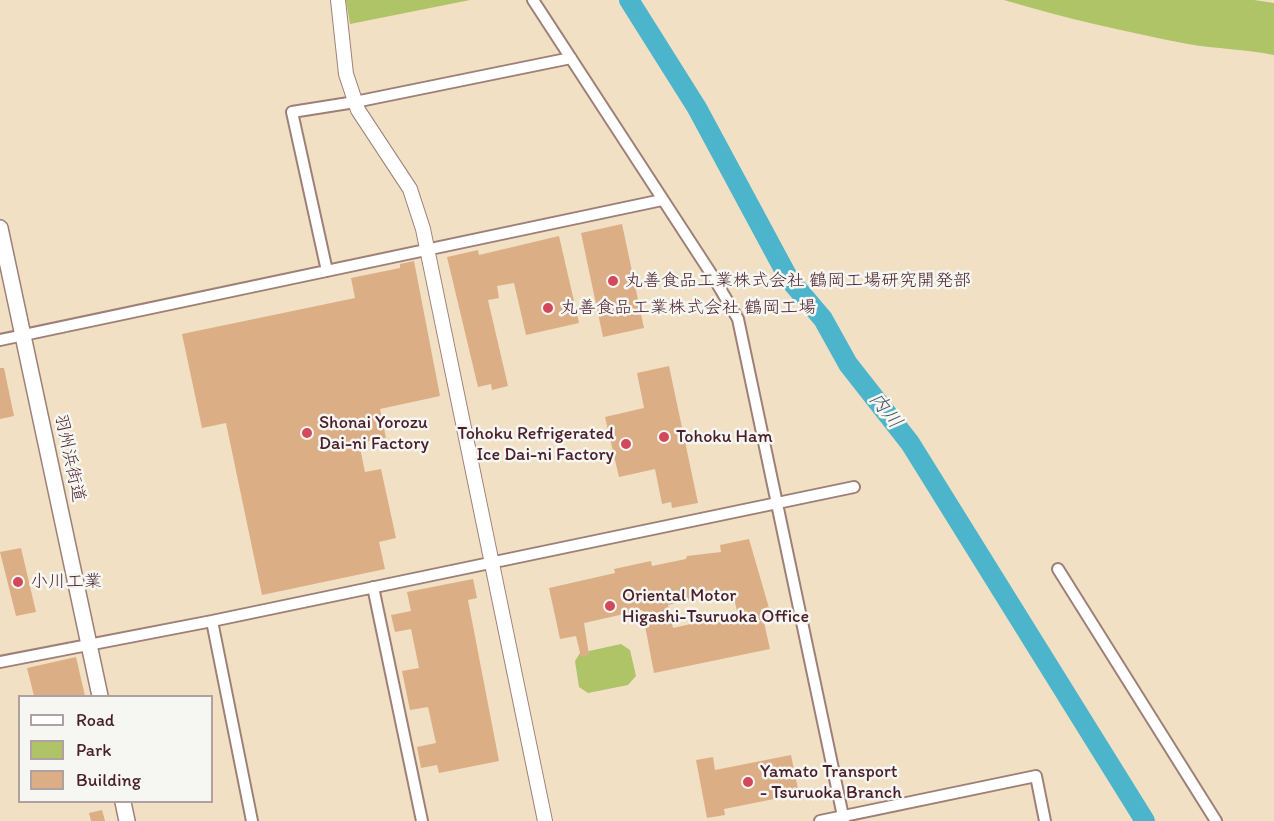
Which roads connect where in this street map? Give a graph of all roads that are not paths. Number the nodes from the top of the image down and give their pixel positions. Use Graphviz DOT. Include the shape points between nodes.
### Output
graph roads {
  1 [pos="338,0"];
  2 [pos="533,0"];
  3 [pos="571,58"];
  4 [pos="355,102"];
  5 [pos="662,200"];
  6 [pos="0,228"];
  7 [pos="427,250"];
  8 [pos="327,271"];
  9 [pos="23,335"];
  10 [pos="0,340"];
  11 [pos="854,487"];
  12 [pos="777,502"];
  13 [pos="492,561"];
  14 [pos="1058,569"];
  15 [pos="373,587"];
  16 [pos="212,621"];
  17 [pos="89,643"];
  18 [pos="0,662"];
  19 [pos="100,695"];
  20 [pos="123,803"];
  21 [pos="843,819"];
  22 [pos="127,821"];
  23 [pos="252,821"];
  24 [pos="422,821"];
  25 [pos="545,821"];
  26 [pos="820,821"];
  27 [pos="1045,821"];
  28 [pos="1215,821"];
  1 -- 4 [label="street" via="346,74"];
  2 -- 3 [label="street"];
  3 -- 4 [label="street"];
  3 -- 5 [label="street"];
  4 -- 7 [label="street" via="410,189"];
  4 -- 8 [label="street" via="292,112"];
  5 -- 7 [label="street"];
  5 -- 12 [label="street" via="738,319"];
  6 -- 9 [label="main road, 羽州浜街道"];
  7 -- 8 [label="street"];
  7 -- 13 [label="street"];
  8 -- 9 [label="street"];
  9 -- 10 [label="street"];
  9 -- 17 [label="main road, 羽州浜街道"];
  11 -- 12 [label="street"];
  12 -- 13 [label="street"];
  12 -- 21 [label="street"];
  13 -- 15 [label="street"];
  13 -- 25 [label="street"];
  14 -- 28 [label="street"];
  15 -- 16 [label="street"];
  15 -- 24 [label="street"];
  16 -- 17 [label="street"];
  16 -- 23 [label="street"];
  17 -- 18 [label="street"];
  17 -- 19 [label="main road, 羽州浜街道"];
  20 -- 22 [label="main road"];
  21 -- 26 [label="street"];
  21 -- 27 [label="street" via="1036,776"];
}
